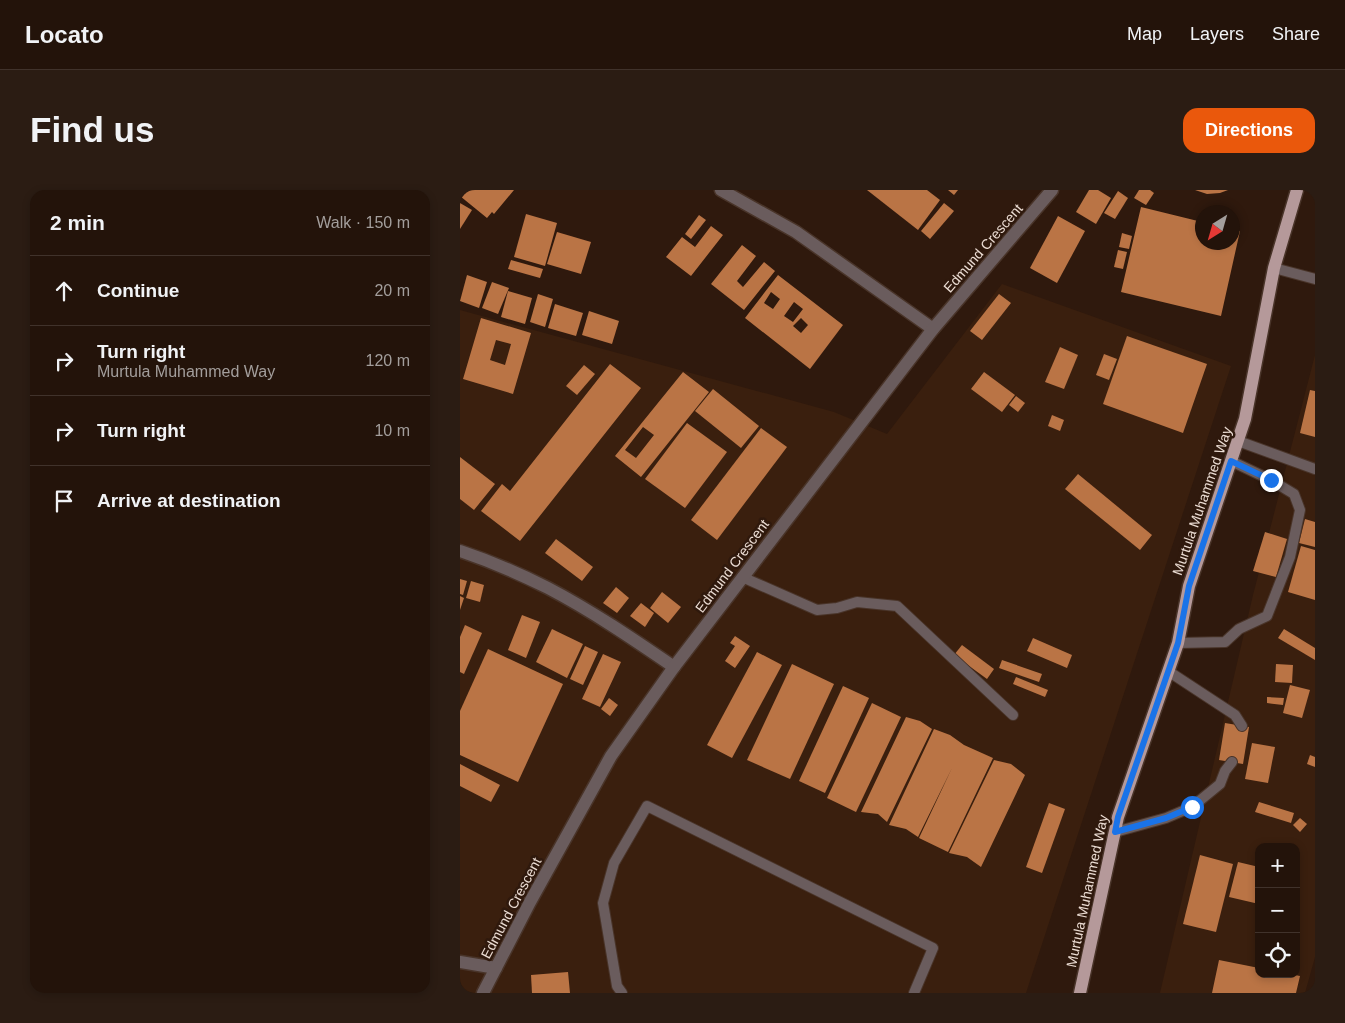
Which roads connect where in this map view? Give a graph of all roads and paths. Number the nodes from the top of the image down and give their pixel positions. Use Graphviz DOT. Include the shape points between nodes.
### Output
graph roads {
  1 [pos="721,190"];
  2 [pos="1052,190"];
  3 [pos="1297,190"];
  4 [pos="1274,268"];
  5 [pos="1315,279"];
  6 [pos="933,329"];
  7 [pos="1238,441"];
  8 [pos="1231,461"];
  9 [pos="1315,469"];
  10 [pos="460,551"];
  11 [pos="742,577"];
  12 [pos="1178,643"];
  13 [pos="674,666"];
  14 [pos="1168,671"];
  15 [pos="1013,715"];
  16 [pos="1242,726"];
  17 [pos="1232,762"];
  18 [pos="1115,832"];
  19 [pos="460,962"];
  20 [pos="496,968"];
  21 [pos="483,993"];
  22 [pos="622,993"];
  23 [pos="914,993"];
  24 [pos="1080,993"];
  1 -- 6 [label="street" via="796,232"];
  2 -- 6 [label="street, Edmund Crescent"];
  3 -- 4 [label="main road, Murtula Muhammed Way"];
  4 -- 5 [label="lane"];
  4 -- 7 [label="main road, Murtula Muhammed Way"];
  6 -- 11 [label="street, Edmund Crescent"];
  7 -- 8 [label="main road, Murtula Muhammed Way"];
  7 -- 9 [label="lane"];
  8 -- 12 [label="main road, Murtula Muhammed Way" via="1189,586"];
  8 -- 12 [label="lane" via="1294,494 1300,510 1290,557 1267,616 1239,629 1225,642"];
  10 -- 13 [label="street" via="548,588"];
  11 -- 13 [label="street, Edmund Crescent"];
  11 -- 15 [label="lane" via="817,610 858,602 897,606"];
  12 -- 14 [label="main road, Murtula Muhammed Way"];
  13 -- 20 [label="street, Edmund Crescent" via="611,756"];
  14 -- 16 [label="lane" via="1235,715"];
  14 -- 18 [label="main road, Murtula Muhammed Way"];
  17 -- 18 [label="lane" via="1220,784 1192,807"];
  18 -- 24 [label="main road, Murtula Muhammed Way"];
  19 -- 20 [label="street"];
  20 -- 21 [label="street, Edmund Crescent"];
  22 -- 23 [label="lane" via="617,986 603,903 614,863 646,806 933,948"];
}
